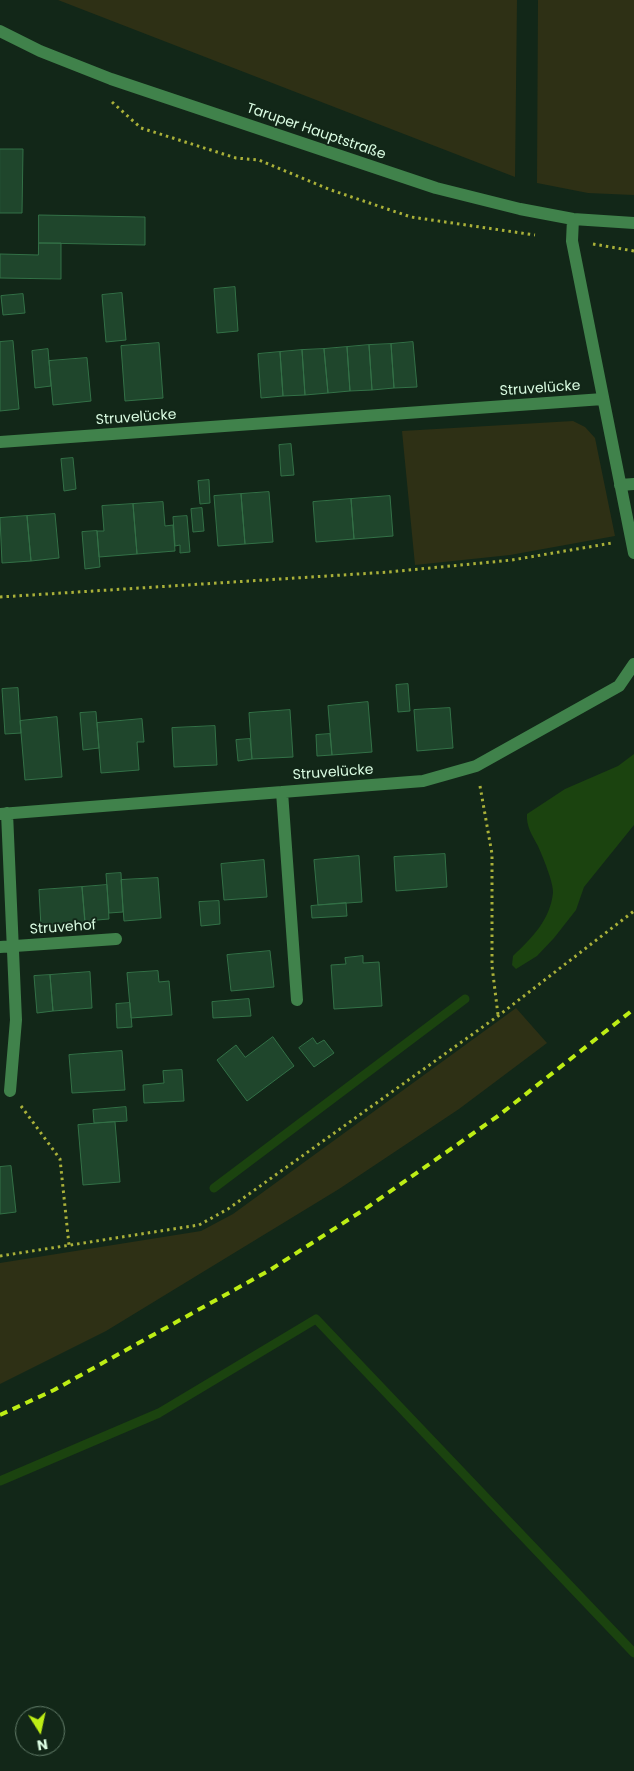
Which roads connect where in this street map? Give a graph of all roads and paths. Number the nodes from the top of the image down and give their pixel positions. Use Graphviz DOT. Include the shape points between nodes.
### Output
graph roads {
  1 [pos="0,30"];
  2 [pos="107,97"];
  3 [pos="573,219"];
  4 [pos="634,223"];
  5 [pos="536,235"];
  6 [pos="572,241"];
  7 [pos="634,251"];
  8 [pos="604,399"];
  9 [pos="0,442"];
  10 [pos="634,484"];
  11 [pos="620,485"];
  12 [pos="633,546"];
  13 [pos="0,597"];
  14 [pos="634,664"];
  15 [pos="476,766"];
  16 [pos="282,792"];
  17 [pos="3,814"];
  18 [pos="634,911"];
  19 [pos="116,939"];
  20 [pos="6,947"];
  21 [pos="297,1000"];
  22 [pos="498,1016"];
  23 [pos="10,1091"];
  24 [pos="69,1245"];
  25 [pos="0,1256"];
  1 -- 3 [label="street, Taruper Hauptstraße" via="40,51 111,79 436,188"];
  2 -- 5 [label="path" via="141,128 236,158 259,160 330,190 410,217"];
  3 -- 4 [label="street, Taruper Hauptstraße"];
  3 -- 6 [label="street, Struvelücke"];
  6 -- 7 [label="path"];
  6 -- 8 [label="street, Struvelücke"];
  8 -- 9 [label="street, Struvelücke"];
  8 -- 11 [label="street, Struvelücke"];
  10 -- 11 [label="street"];
  11 -- 12 [label="street, Struvelücke"];
  12 -- 13 [label="path" via="389,572"];
  14 -- 15 [label="street, Struvelücke" via="619,686"];
  15 -- 16 [label="street, Struvelücke" via="422,781"];
  15 -- 22 [label="path" via="492,854 492,966"];
  16 -- 17 [label="street, Struvelücke"];
  16 -- 21 [label="street"];
  17 -- 20 [label="street, Struvehof"];
  18 -- 22 [label="path"];
  19 -- 20 [label="street, Struvehof"];
  20 -- 23 [label="street, Struvehof" via="16,1020"];
  22 -- 24 [label="path" via="228,1209 199,1224"];
  23 -- 24 [label="path" via="60,1159"];
  24 -- 25 [label="path"];
}
